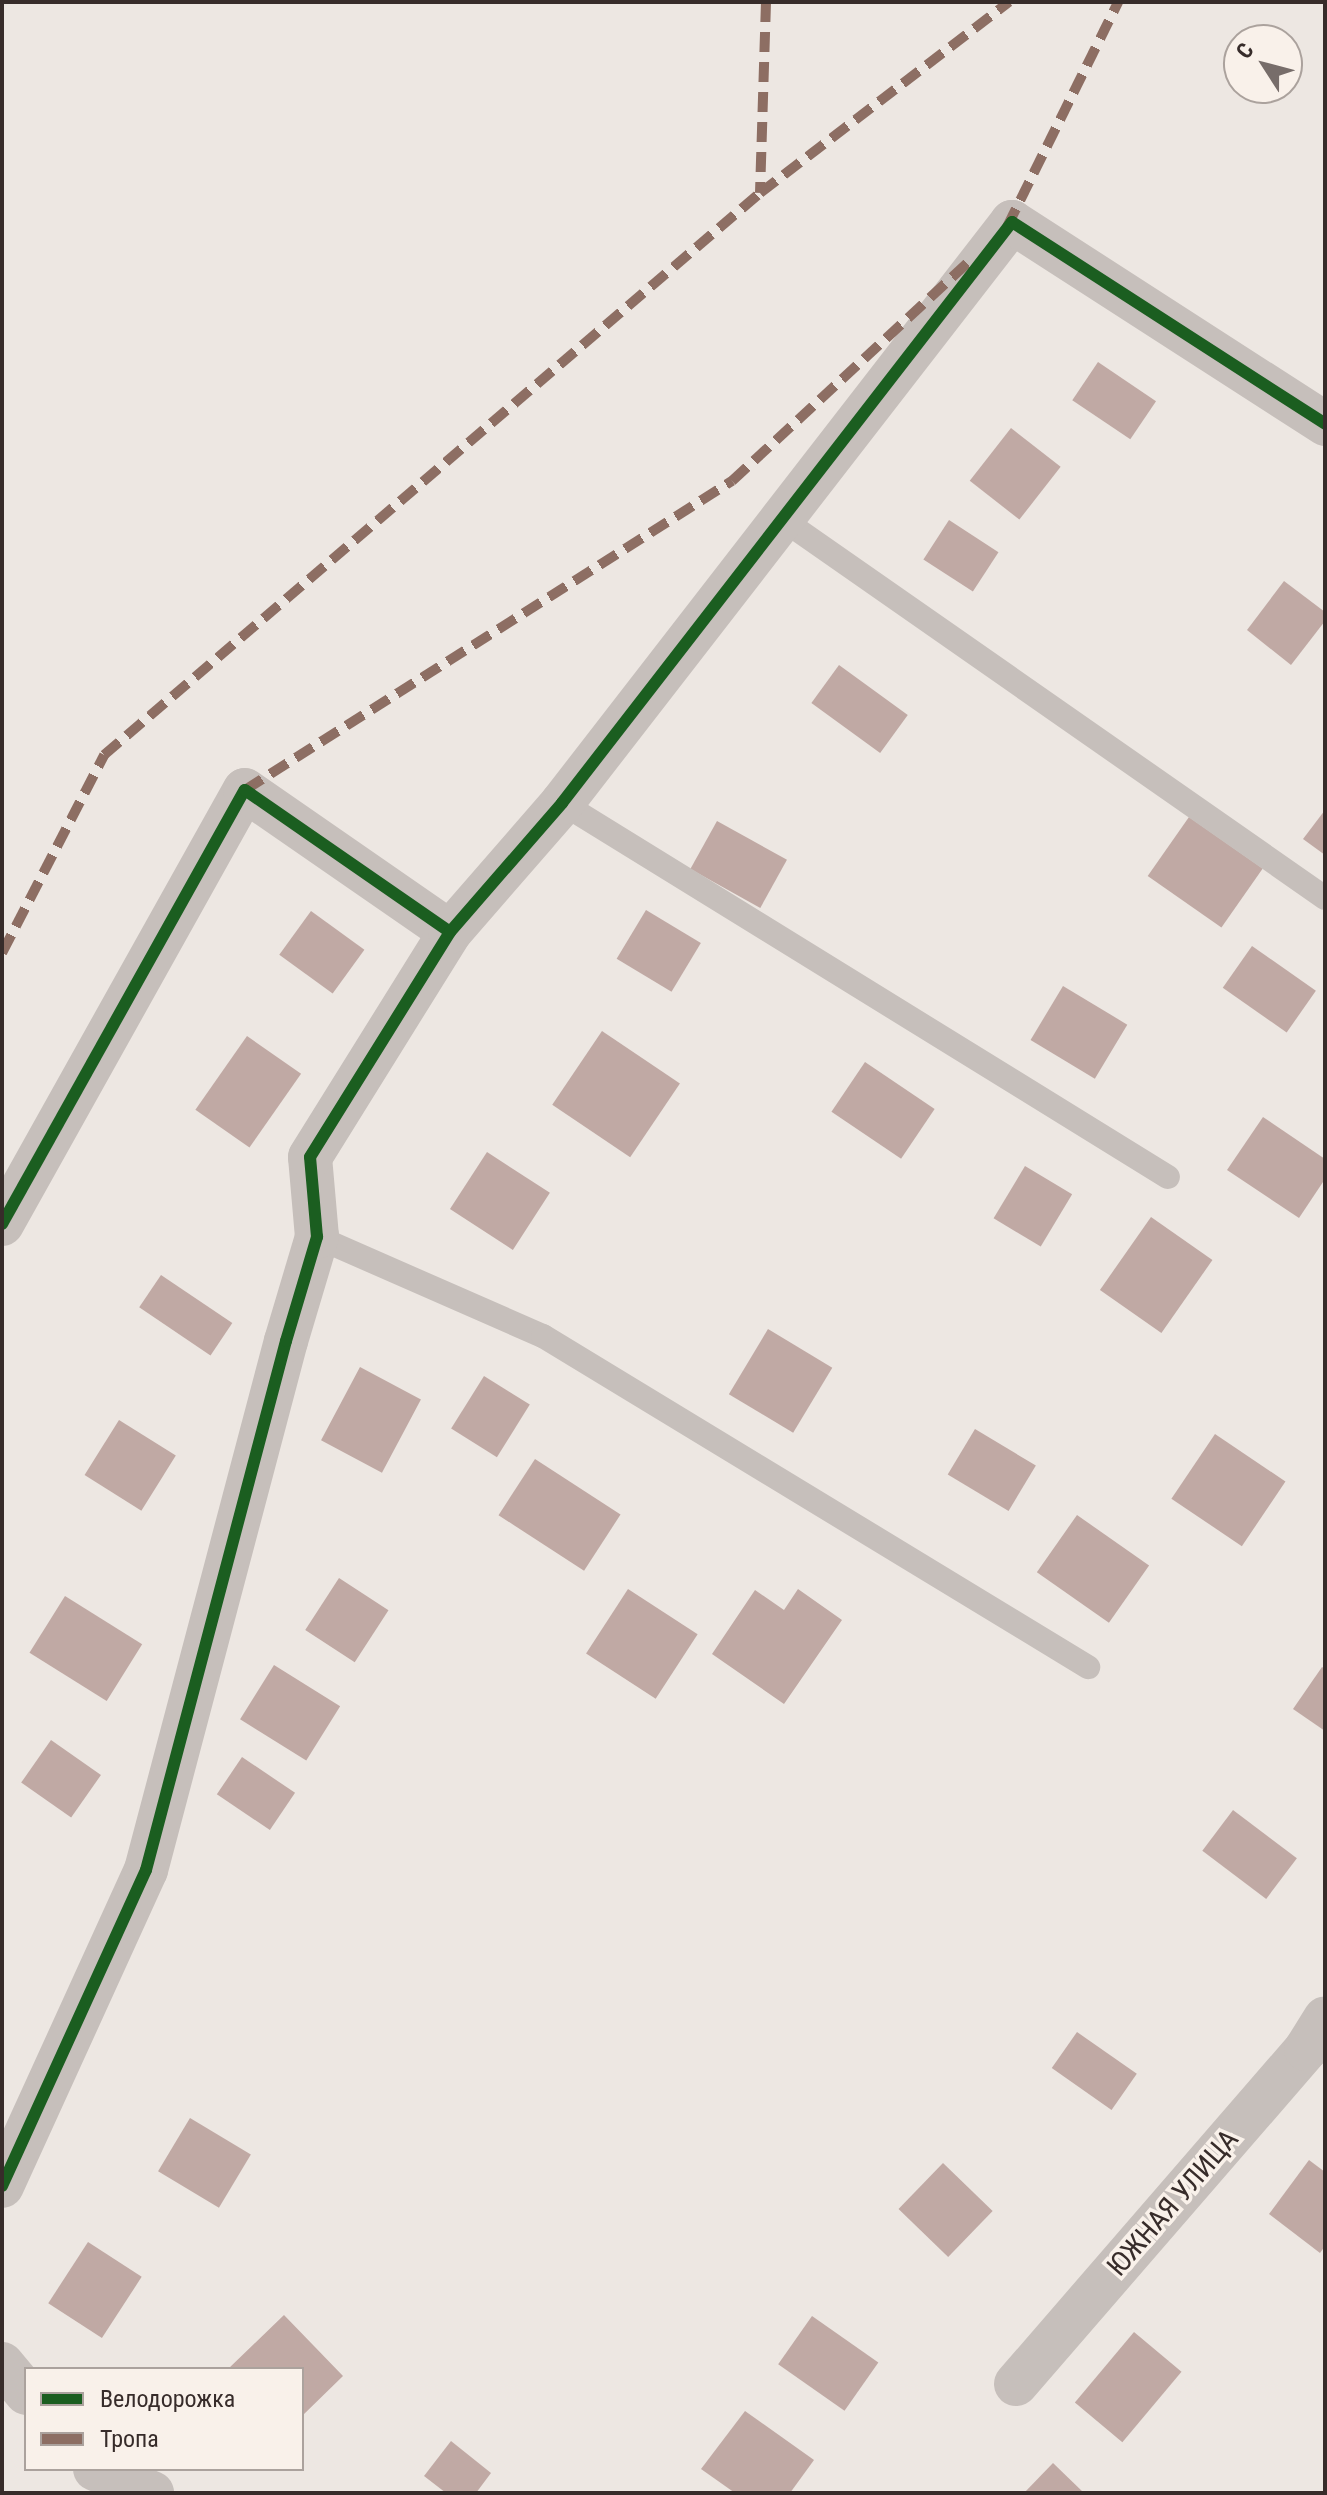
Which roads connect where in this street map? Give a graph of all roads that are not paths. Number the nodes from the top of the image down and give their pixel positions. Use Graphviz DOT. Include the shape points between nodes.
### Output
graph roads {
  1 [pos="1325,424"];
  2 [pos="782,519"];
  3 [pos="562,803"];
  4 [pos="1325,898"];
  5 [pos="450,932"];
  6 [pos="1168,1177"];
  7 [pos="2,1224"];
  8 [pos="317,1237"];
  9 [pos="1088,1667"];
  10 [pos="1325,2018"];
  11 [pos="2,2186"];
  12 [pos="2,2364"];
  13 [pos="1016,2384"];
  14 [pos="24,2391"];
  15 [pos="85,2471"];
  16 [pos="100,2471"];
  17 [pos="85,2493"];
  18 [pos="152,2493"];
  1 -- 2 [label="street" via="1012,222"];
  2 -- 3 [label="street"];
  2 -- 4 [label="lane"];
  3 -- 5 [label="street"];
  3 -- 6 [label="lane"];
  5 -- 7 [label="street" via="245,790"];
  5 -- 8 [label="street" via="310,1157"];
  8 -- 9 [label="lane" via="543,1336"];
  8 -- 11 [label="street" via="146,1870"];
  10 -- 13 [label="street, ЮЖНАЯ УЛИЦА" via="1306,2049"];
  12 -- 14 [label="street"];
  15 -- 17 [label="street"];
  16 -- 18 [label="street"];
}
